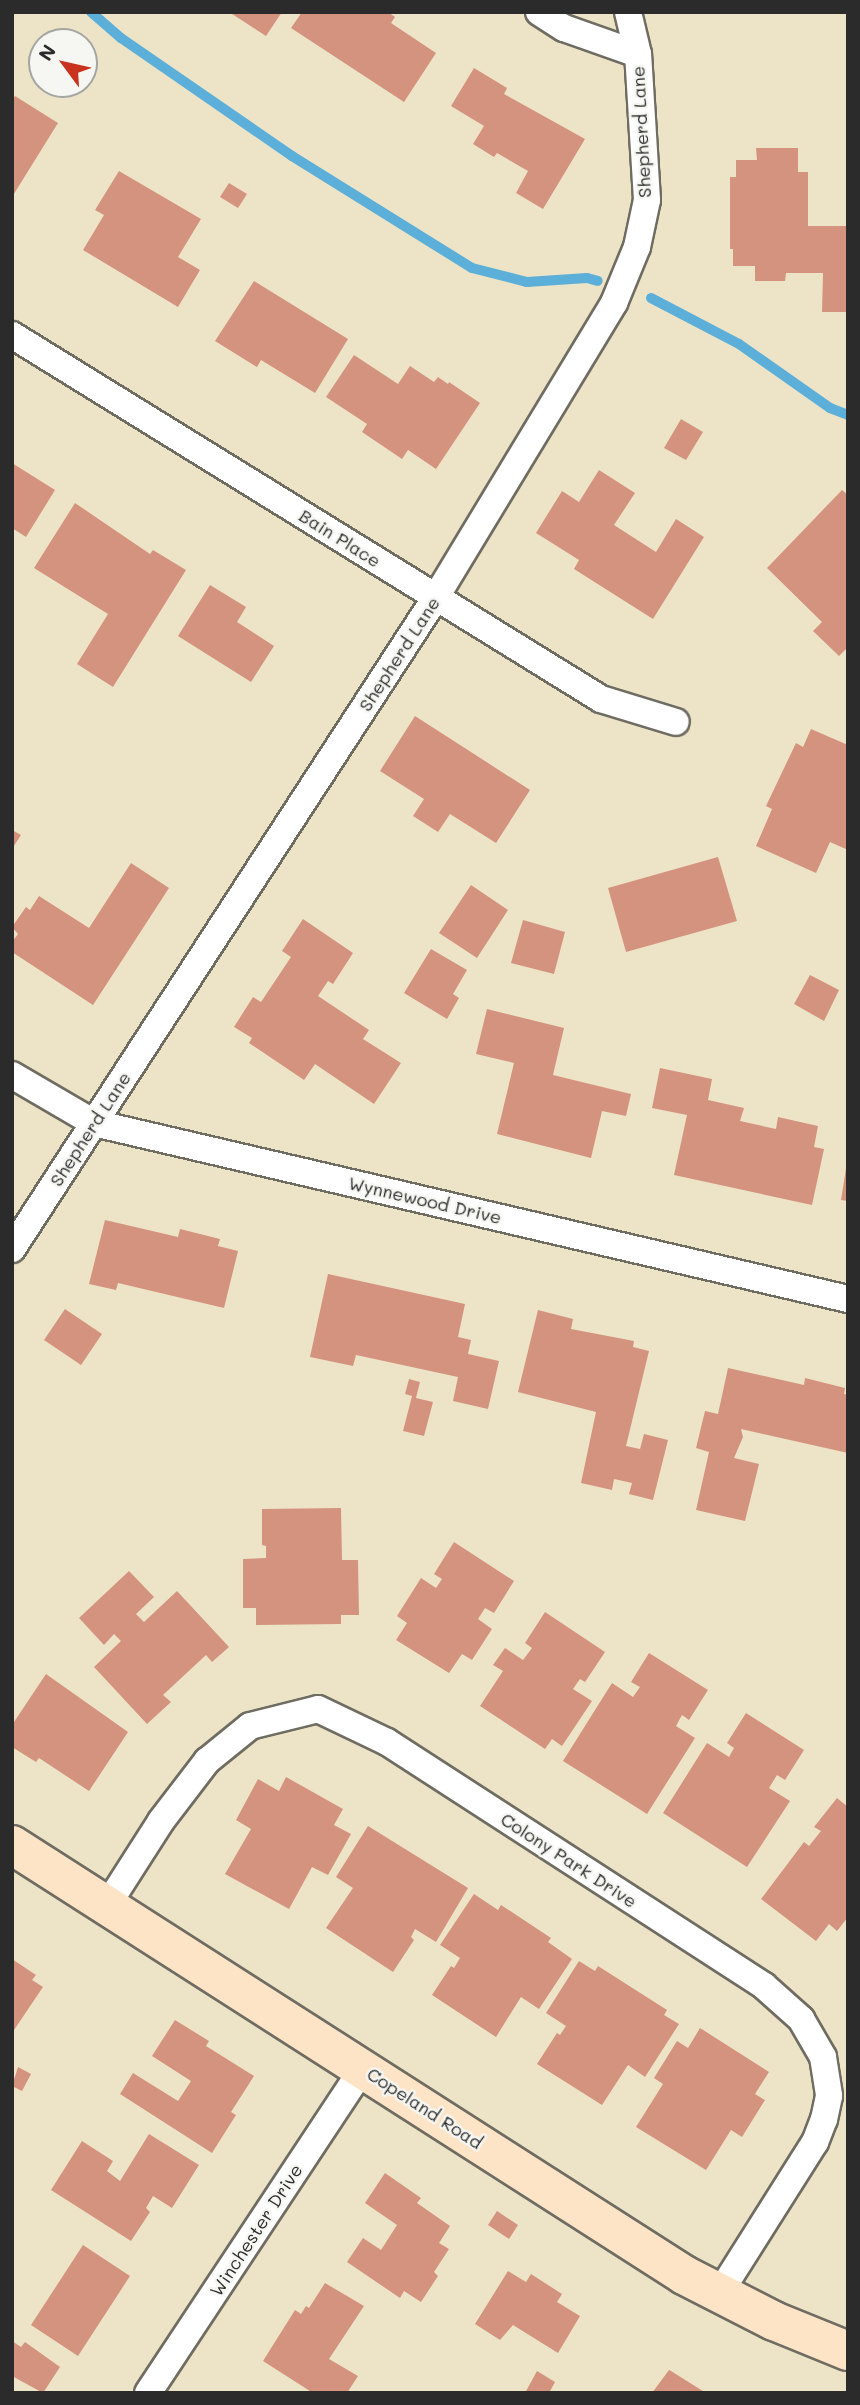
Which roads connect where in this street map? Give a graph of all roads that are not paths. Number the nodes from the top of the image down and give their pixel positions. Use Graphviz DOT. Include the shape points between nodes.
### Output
graph roads {
  1 [pos="539,12"];
  2 [pos="628,12"];
  3 [pos="638,54"];
  4 [pos="12,335"];
  5 [pos="436,597"];
  6 [pos="676,722"];
  7 [pos="12,1075"];
  8 [pos="94,1123"];
  9 [pos="12,1249"];
  10 [pos="848,1299"];
  11 [pos="12,1845"];
  12 [pos="108,1904"];
  13 [pos="363,2068"];
  14 [pos="719,2294"];
  15 [pos="848,2350"];
  16 [pos="148,2393"];
  1 -- 3 [label="street" via="564,28"];
  2 -- 3 [label="street, Shepherd Lane"];
  3 -- 5 [label="street, Shepherd Lane" via="647,200 637,247 614,303"];
  4 -- 5 [label="street, Bain Place"];
  5 -- 6 [label="street, Bain Place" via="601,699"];
  5 -- 8 [label="street, Shepherd Lane"];
  7 -- 8 [label="street, Wynnewood Drive"];
  8 -- 9 [label="street, Shepherd Lane"];
  8 -- 10 [label="street, Wynnewood Drive"];
  11 -- 12 [label="street, Copeland Road"];
  12 -- 13 [label="street, Copeland Road"];
  12 -- 14 [label="street, Colony Park Drive" via="161,1821 207,1761 250,1726 317,1709 387,1742 764,1986 801,2019 823,2057 829,2096 824,2119 815,2142"];
  13 -- 14 [label="street, Copeland Road"];
  13 -- 16 [label="street, Winchester Drive"];
  14 -- 15 [label="street, Copeland Road"];
}
